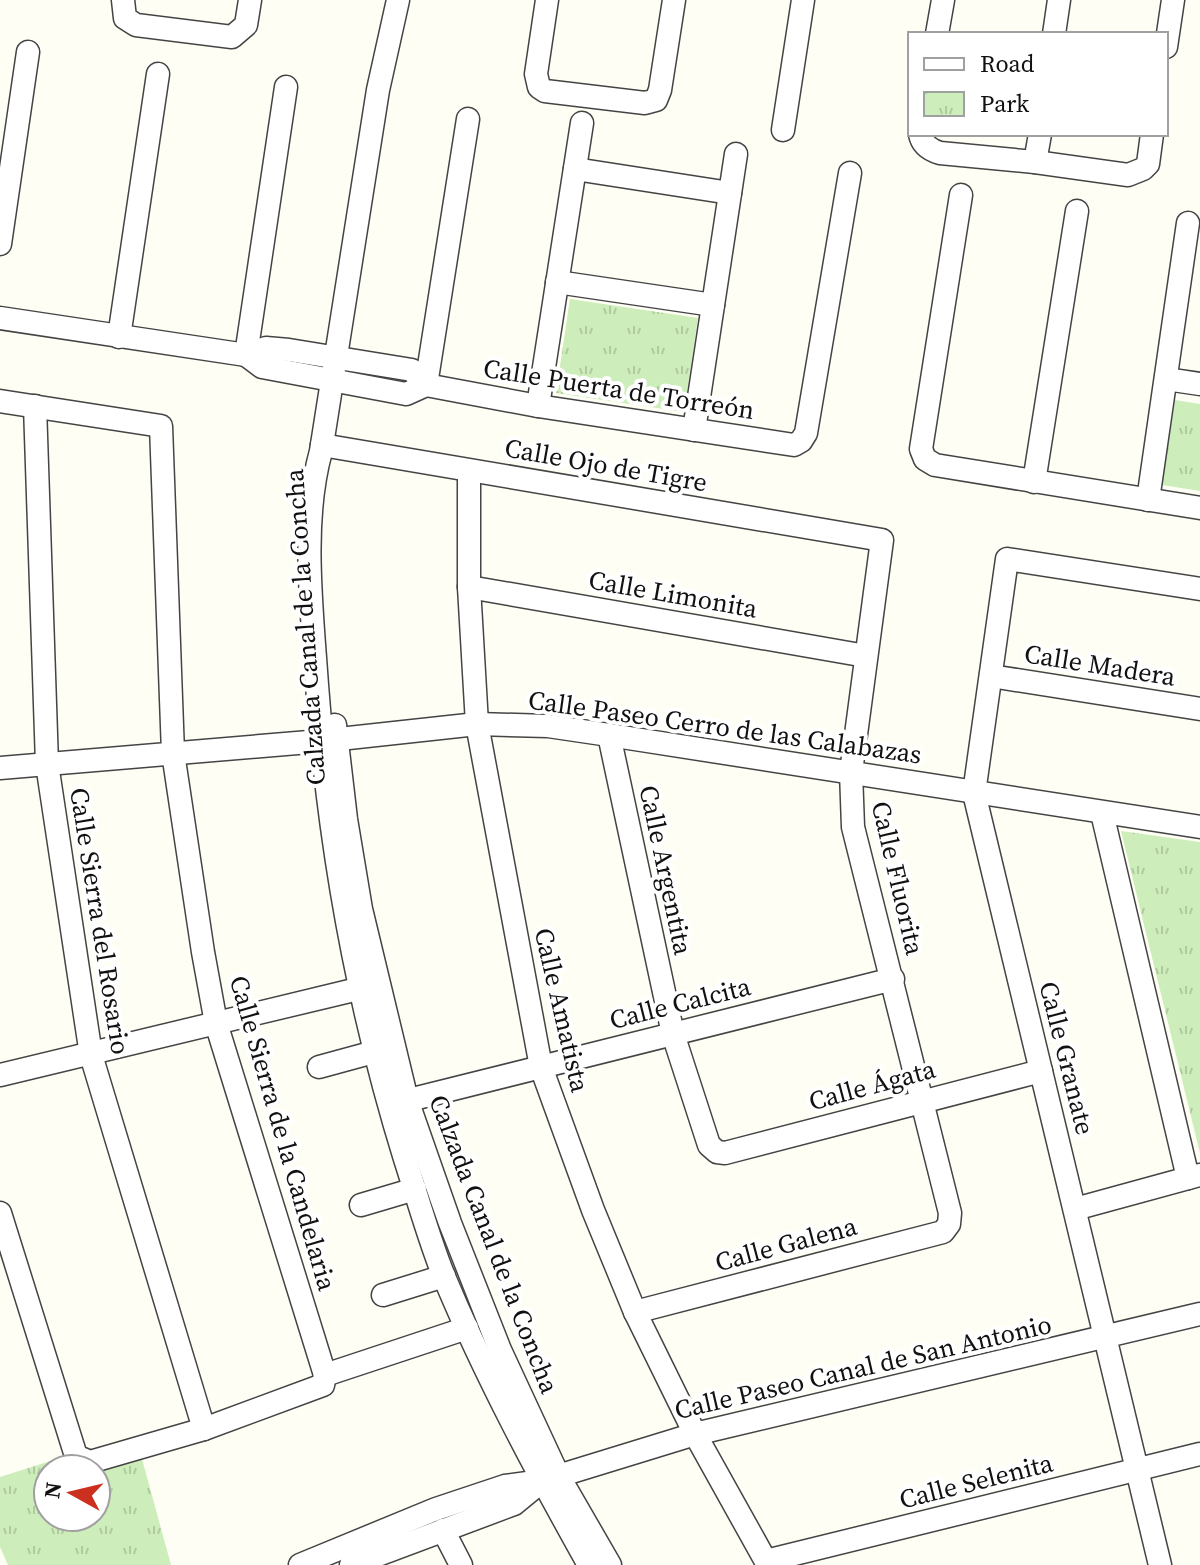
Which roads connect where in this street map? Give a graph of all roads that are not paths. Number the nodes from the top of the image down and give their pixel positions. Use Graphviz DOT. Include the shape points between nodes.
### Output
graph roads {
  1 [pos="123,0"];
  2 [pos="250,0"];
  3 [pos="398,0"];
  4 [pos="547,0"];
  5 [pos="674,0"];
  6 [pos="803,0"];
  7 [pos="943,0"];
  8 [pos="1059,0"];
  9 [pos="1173,0"];
  10 [pos="937,32"];
  11 [pos="1054,32"];
  12 [pos="1168,34"];
  13 [pos="28,52"];
  14 [pos="158,74"];
  15 [pos="286,87"];
  16 [pos="468,119"];
  17 [pos="582,123"];
  18 [pos="783,130"];
  19 [pos="921,136"];
  20 [pos="1040,136"];
  21 [pos="1152,136"];
  22 [pos="736,154"];
  23 [pos="1035,162"];
  24 [pos="575,169"];
  25 [pos="850,173"];
  26 [pos="730,193"];
  27 [pos="961,195"];
  28 [pos="1077,211"];
  29 [pos="1188,223"];
  30 [pos="0,244"];
  31 [pos="1191,264"];
  32 [pos="557,282"];
  33 [pos="713,305"];
  34 [pos="0,318"];
  35 [pos="119,337"];
  36 [pos="246,355"];
  37 [pos="335,358"];
  38 [pos="1166,379"];
  39 [pos="331,381"];
  40 [pos="1200,384"];
  41 [pos="426,385"];
  42 [pos="0,401"];
  43 [pos="35,406"];
  44 [pos="538,406"];
  45 [pos="694,430"];
  46 [pos="321,448"];
  47 [pos="469,471"];
  48 [pos="1034,482"];
  49 [pos="1148,500"];
  50 [pos="1200,508"];
  51 [pos="882,540"];
  52 [pos="469,587"];
  53 [pos="1200,589"];
  54 [pos="866,656"];
  55 [pos="991,676"];
  56 [pos="1200,709"];
  57 [pos="477,724"];
  58 [pos="609,735"];
  59 [pos="329,740"];
  60 [pos="173,753"];
  61 [pos="47,764"];
  62 [pos="0,768"];
  63 [pos="851,772"];
  64 [pos="974,793"];
  65 [pos="1102,813"];
  66 [pos="1200,827"];
  67 [pos="893,979"];
  68 [pos="358,989"];
  69 [pos="216,1023"];
  70 [pos="673,1034"];
  71 [pos="374,1052"];
  72 [pos="91,1055"];
  73 [pos="319,1067"];
  74 [pos="541,1067"];
  75 [pos="1041,1071"];
  76 [pos="0,1075"];
  77 [pos="921,1101"];
  78 [pos="398,1103"];
  79 [pos="717,1152"];
  80 [pos="1194,1177"];
  81 [pos="415,1189"];
  82 [pos="361,1205"];
  83 [pos="1075,1209"];
  84 [pos="0,1213"];
  85 [pos="949,1224"];
  86 [pos="444,1276"];
  87 [pos="383,1295"];
  88 [pos="635,1312"];
  89 [pos="1200,1314"];
  90 [pos="467,1328"];
  91 [pos="1106,1338"];
  92 [pos="325,1375"];
  93 [pos="204,1429"];
  94 [pos="695,1434"];
  95 [pos="1200,1454"];
  96 [pos="1138,1470"];
  97 [pos="550,1478"];
  98 [pos="443,1530"];
  99 [pos="767,1563"];
  100 [pos="300,1565"];
  101 [pos="351,1565"];
  102 [pos="461,1565"];
  103 [pos="589,1565"];
  104 [pos="610,1565"];
  105 [pos="1160,1565"];
  1 -- 2 [label="street" via="125,18 136,25 232,37 246,25"];
  3 -- 37 [label="street, Calzada Canal de la Concha" via="378,90"];
  4 -- 5 [label="street" via="536,74 539,87 645,103 656,100 660,90"];
  6 -- 18 [label="street"];
  7 -- 10 [label="street"];
  8 -- 11 [label="street"];
  9 -- 12 [label="street"];
  13 -- 30 [label="street"];
  14 -- 35 [label="street"];
  15 -- 36 [label="street"];
  16 -- 41 [label="street"];
  17 -- 24 [label="street"];
  19 -- 23 [label="street" via="940,153"];
  20 -- 23 [label="street"];
  21 -- 23 [label="street" via="1148,164 1135,174"];
  22 -- 26 [label="street"];
  24 -- 26 [label="street"];
  24 -- 32 [label="street"];
  25 -- 45 [label="street, Calle Puerta de Torreón" via="806,433 801,441 783,445"];
  26 -- 33 [label="street"];
  27 -- 48 [label="street" via="921,449 935,465"];
  28 -- 48 [label="street"];
  29 -- 31 [label="street"];
  31 -- 38 [label="street"];
  32 -- 33 [label="street"];
  32 -- 44 [label="street"];
  33 -- 45 [label="street"];
  34 -- 35 [label="street, Calle Puerta de Torreón"];
  35 -- 36 [label="street, Calle Puerta de Torreón"];
  36 -- 37 [label="street, Calle Puerta de Torreón" via="266,348"];
  36 -- 39 [label="street, Calle Puerta de Torreón" via="262,367"];
  37 -- 39 [label="street, Calzada Canal de la Concha"];
  37 -- 41 [label="street, Calle Puerta de Torreón" via="412,370"];
  38 -- 40 [label="street"];
  38 -- 49 [label="street"];
  39 -- 41 [label="street, Calle Puerta de Torreón" via="406,394"];
  39 -- 46 [label="street, Calzada Canal de la Concha"];
  41 -- 44 [label="street, Calle Puerta de Torreón"];
  42 -- 43 [label="street"];
  43 -- 60 [label="street, Calle Sierra de la Candelaria" via="161,426"];
  43 -- 61 [label="street, Calle Sierra del Rosario"];
  44 -- 45 [label="street, Calle Puerta de Torreón"];
  46 -- 47 [label="street, Calle Ojo de Tigre"];
  46 -- 59 [label="street, Calzada Canal de la Concha" via="310,533"];
  47 -- 51 [label="street, Calle Ojo de Tigre"];
  47 -- 52 [label="street, Calle Amatista"];
  48 -- 49 [label="street"];
  49 -- 50 [label="street"];
  51 -- 54 [label="street, Calle Fluorita"];
  52 -- 54 [label="street, Calle Limonita"];
  52 -- 57 [label="street, Calle Amatista"];
  53 -- 55 [label="street, Calle Granate" via="1007,559"];
  54 -- 63 [label="street, Calle Fluorita"];
  55 -- 56 [label="street, Calle Madera"];
  55 -- 64 [label="street, Calle Granate"];
  57 -- 58 [label="street, Calle Paseo Cerro de las Calabazas"];
  57 -- 59 [label="street, Calle Paseo Cerro de las Calabazas"];
  57 -- 74 [label="street, Calle Amatista"];
  58 -- 63 [label="street, Calle Paseo Cerro de las Calabazas"];
  58 -- 70 [label="street, Calle Argentita"];
  59 -- 60 [label="street, Calle Paseo Cerro de las Calabazas"];
  59 -- 68 [label="street, Calzada Canal de la Concha" via="336,866"];
  59 -- 78 [label="street, Calzada Canal de la Concha"];
  60 -- 61 [label="street, Calle Paseo Cerro de las Calabazas"];
  60 -- 69 [label="street, Calle Sierra de la Candelaria"];
  61 -- 62 [label="street, Calle Paseo Cerro de las Calabazas"];
  61 -- 72 [label="street, Calle Sierra del Rosario"];
  63 -- 64 [label="street, Calle Paseo Cerro de las Calabazas"];
  63 -- 67 [label="street, Calle Fluorita" via="853,827"];
  64 -- 65 [label="street, Calle Paseo Cerro de las Calabazas"];
  64 -- 75 [label="street, Calle Granate"];
  65 -- 66 [label="street, Calle Paseo Cerro de las Calabazas"];
  65 -- 80 [label="street"];
  67 -- 70 [label="street, Calle Calcita"];
  67 -- 77 [label="street, Calle Fluorita"];
  68 -- 69 [label="street"];
  68 -- 71 [label="street, Calzada Canal de la Concha"];
  69 -- 72 [label="street"];
  69 -- 92 [label="street, Calle Sierra de la Candelaria"];
  70 -- 74 [label="street, Calle Calcita"];
  70 -- 79 [label="street, Calle Argentita" via="709,1145"];
  71 -- 73 [label="street"];
  71 -- 78 [label="street, Calzada Canal de la Concha"];
  72 -- 76 [label="street"];
  72 -- 93 [label="street, Calle Sierra del Rosario"];
  74 -- 78 [label="street, Calle Calcita"];
  74 -- 88 [label="street, Calle Amatista"];
  75 -- 77 [label="street, Calle Ágata"];
  75 -- 83 [label="street, Calle Granate"];
  77 -- 79 [label="street, Calle Ágata"];
  77 -- 85 [label="street, Calle Fluorita"];
  78 -- 81 [label="street, Calzada Canal de la Concha"];
  78 -- 97 [label="street, Calzada Canal de la Concha"];
  80 -- 83 [label="street"];
  81 -- 82 [label="street"];
  81 -- 86 [label="street, Calzada Canal de la Concha"];
  83 -- 91 [label="street, Calle Granate"];
  84 -- 93 [label="street" via="76,1456 90,1462"];
  85 -- 88 [label="street, Calle Galena" via="943,1232"];
  86 -- 87 [label="street"];
  86 -- 90 [label="street, Calzada Canal de la Concha"];
  88 -- 94 [label="street, Calle Amatista"];
  89 -- 91 [label="street, Calle Paseo Canal de San Antonio"];
  90 -- 92 [label="street"];
  90 -- 97 [label="street, Calzada Canal de la Concha"];
  91 -- 94 [label="street, Calle Paseo Canal de San Antonio"];
  91 -- 96 [label="street, Calle Granate"];
  92 -- 93 [label="street" via="323,1385"];
  94 -- 97 [label="street, Calle Paseo Canal de San Antonio"];
  94 -- 99 [label="street, Calle Amatista"];
  95 -- 96 [label="street, Calle Selenita"];
  96 -- 99 [label="street, Calle Selenita"];
  96 -- 105 [label="street, Calle Granate"];
  97 -- 98 [label="street" via="514,1504"];
  97 -- 100 [label="street" via="505,1486 436,1509"];
  97 -- 103 [label="street, Calzada Canal de la Concha"];
  97 -- 104 [label="street, Calzada Canal de la Concha"];
  98 -- 101 [label="street"];
  98 -- 102 [label="street"];
}
